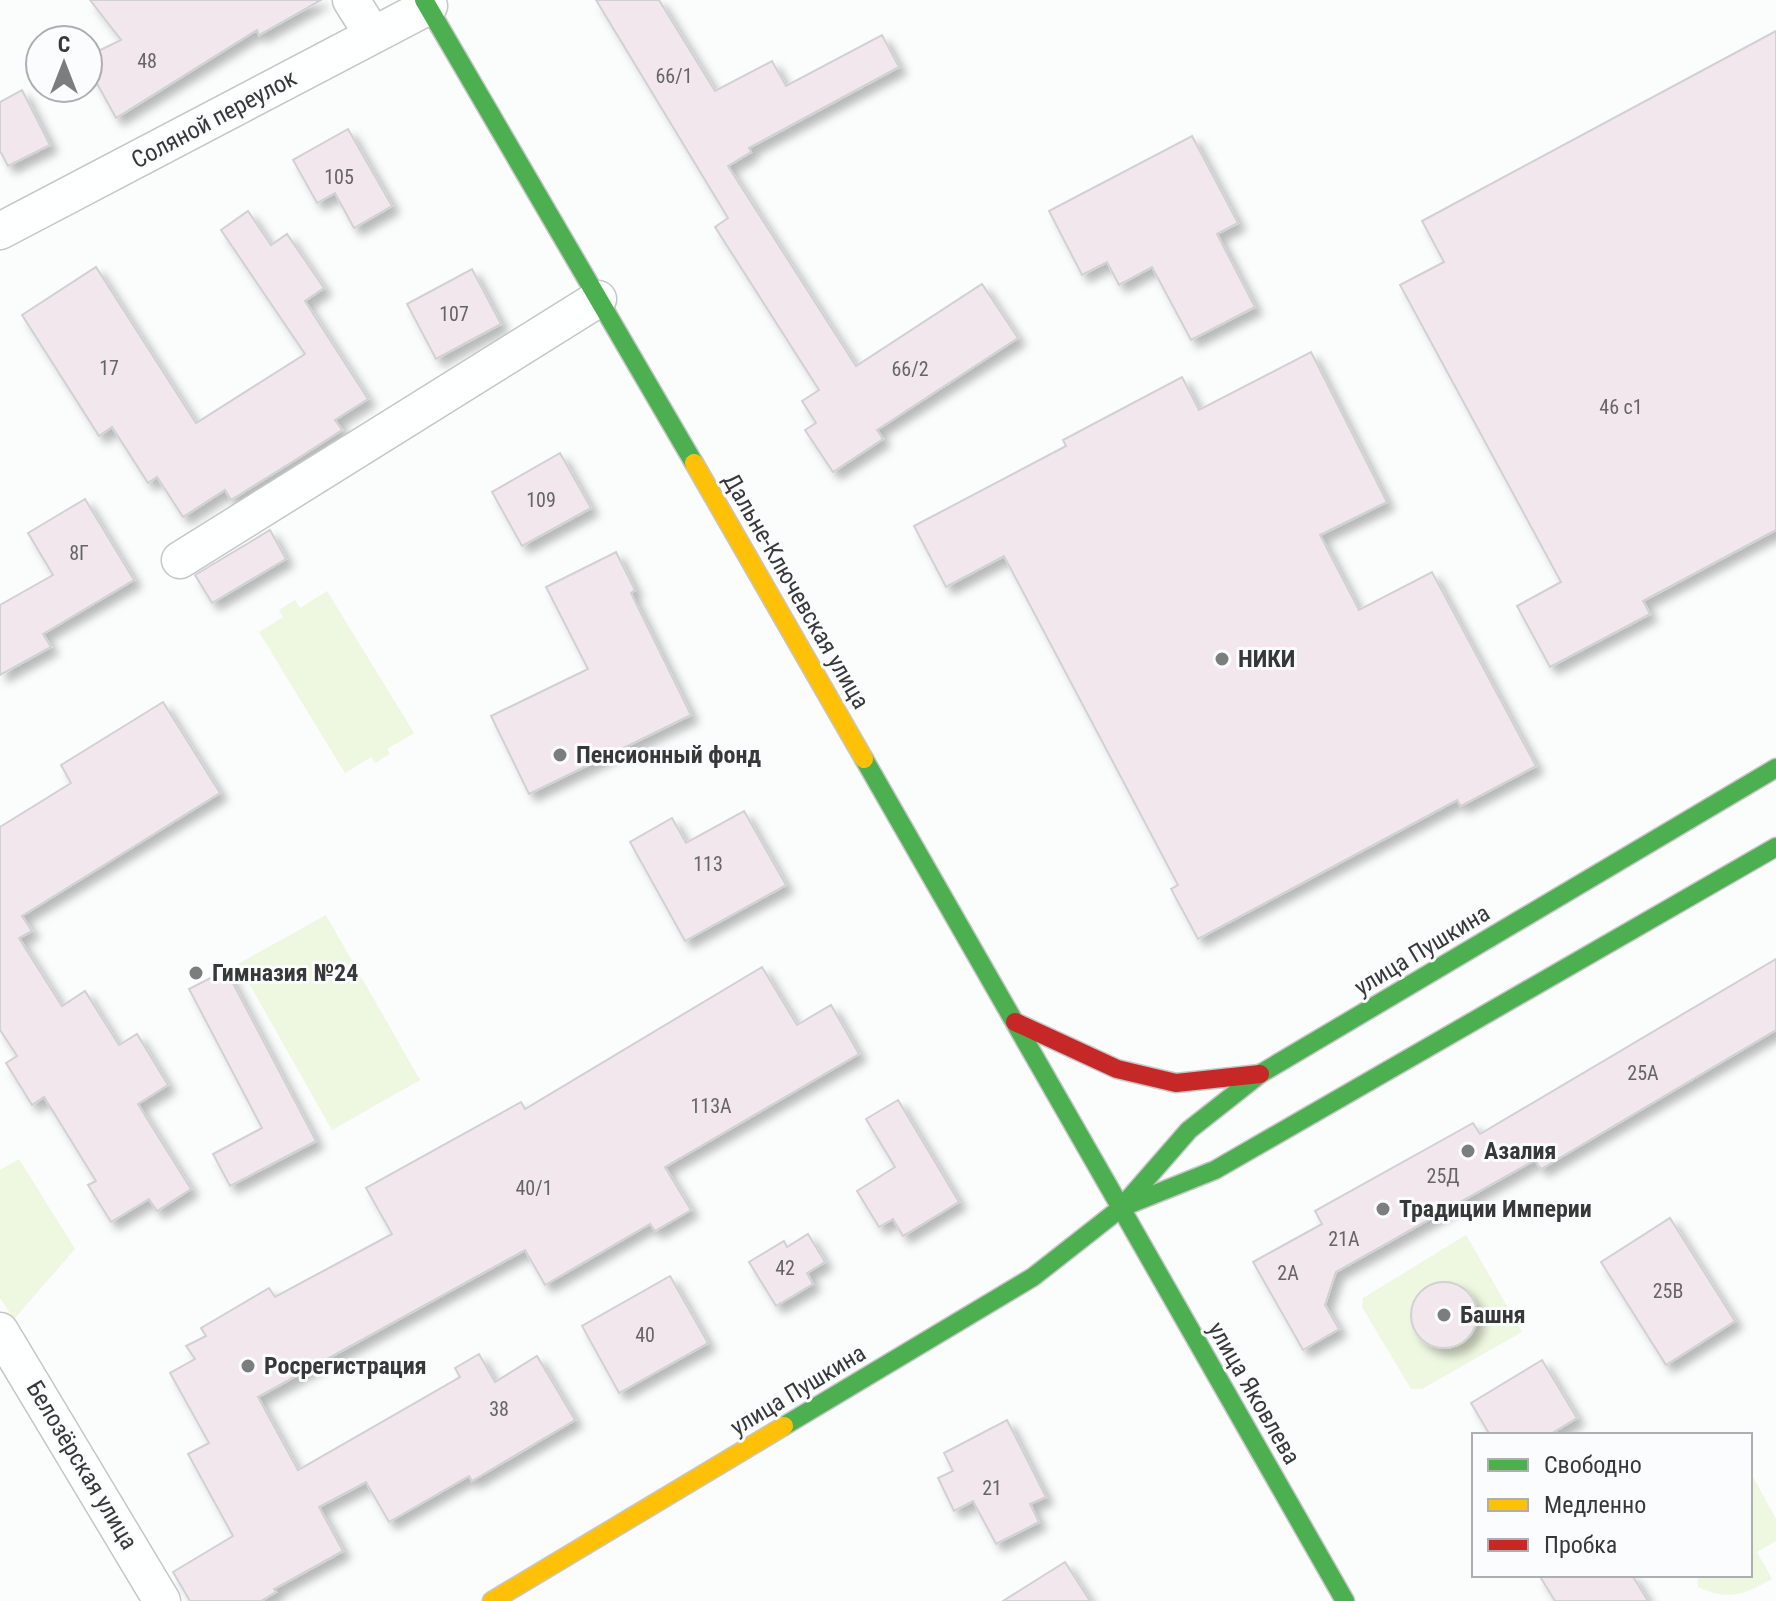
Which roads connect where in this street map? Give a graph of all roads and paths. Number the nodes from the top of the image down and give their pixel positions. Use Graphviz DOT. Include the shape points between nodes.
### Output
graph roads {
  1 [pos="351,0"];
  2 [pos="426,3"];
  3 [pos="373,35"];
  4 [pos="0,231"];
  5 [pos="598,299"];
  6 [pos="180,560"];
  7 [pos="1776,768"];
  8 [pos="1776,847"];
  9 [pos="1015,1022"];
  10 [pos="1260,1074"];
  11 [pos="1121,1208"];
  12 [pos="0,1331"];
  13 [pos="162,1601"];
  14 [pos="492,1601"];
  15 [pos="1345,1601"];
  1 -- 3 [label="street"];
  2 -- 3 [label="street, Соляной переулок"];
  2 -- 5 [label="main road, Дальне-Ключевская улица"];
  3 -- 4 [label="street, Соляной переулок"];
  5 -- 6 [label="street"];
  5 -- 9 [label="main road, Дальне-Ключевская улица"];
  7 -- 10 [label="main road, улица Пушкина"];
  8 -- 11 [label="main road, улица Пушкина" via="1215,1170"];
  9 -- 10 [label="main road" via="1117,1069 1176,1083"];
  9 -- 11 [label="main road, Дальне-Ключевская улица"];
  10 -- 11 [label="main road, улица Пушкина" via="1189,1130"];
  11 -- 14 [label="main road, улица Пушкина" via="1033,1277"];
  11 -- 15 [label="main road, улица Яковлева"];
  12 -- 13 [label="street, Белозёрская улица"];
}
